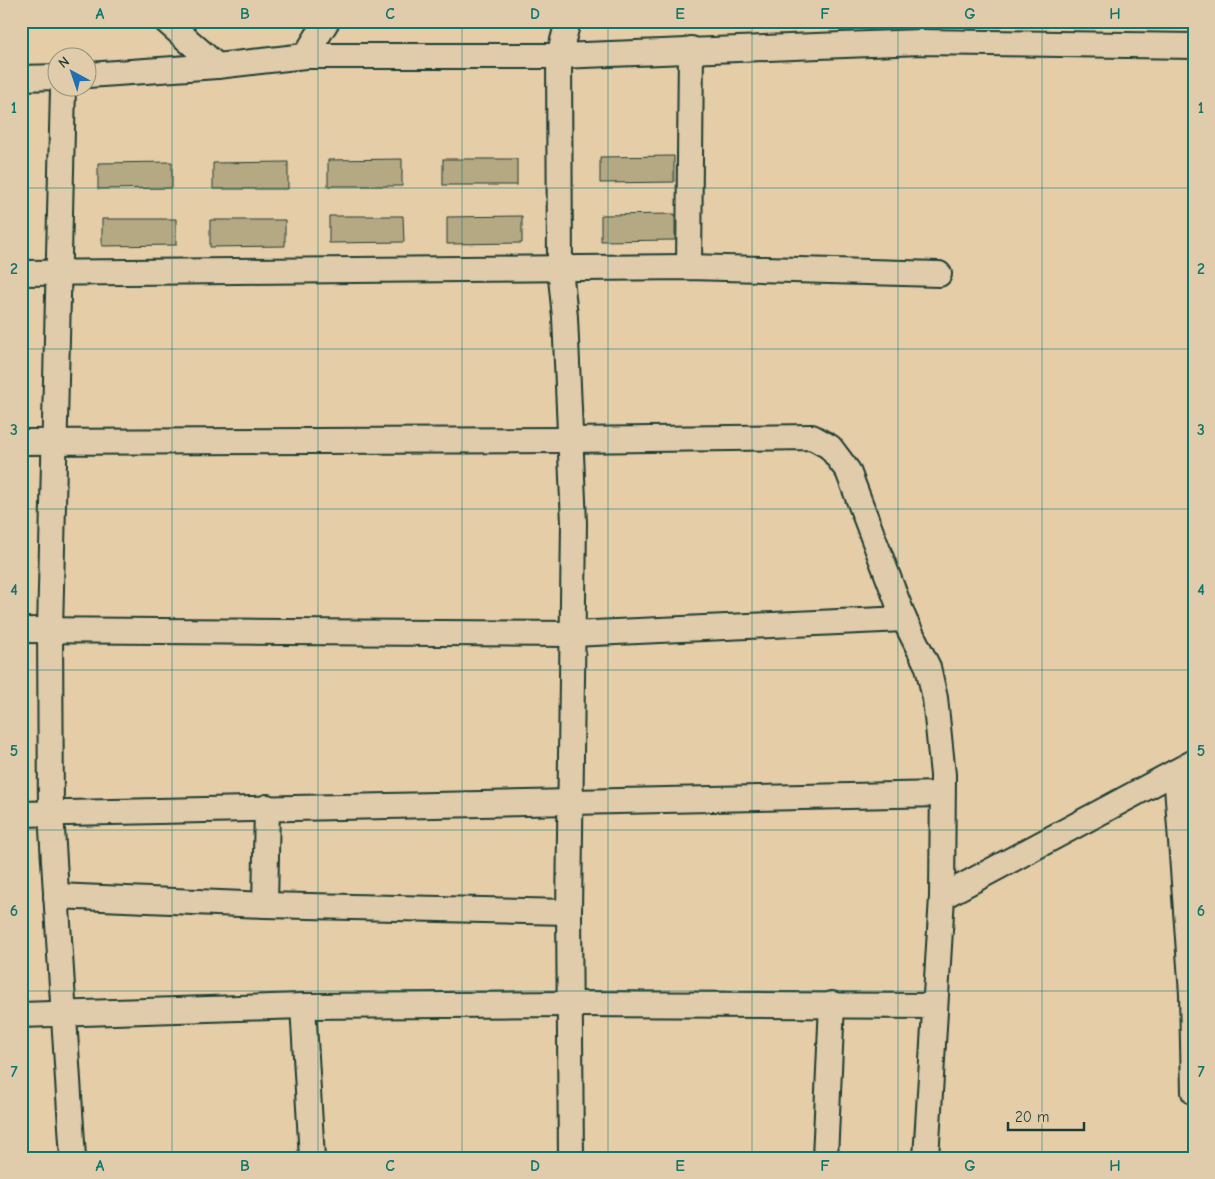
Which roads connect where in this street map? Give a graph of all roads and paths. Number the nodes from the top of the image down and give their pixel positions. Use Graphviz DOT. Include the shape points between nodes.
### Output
graph roads {
  1 [pos="166,21"];
  2 [pos="327,21"];
  3 [pos="568,21"];
  4 [pos="922,32"];
  5 [pos="1194,46"];
  6 [pos="691,50"];
  7 [pos="305,56"];
  8 [pos="558,56"];
  9 [pos="217,66"];
  10 [pos="98,75"];
  11 [pos="48,77"];
  12 [pos="21,78"];
  13 [pos="63,98"];
  14 [pos="688,267"];
  15 [pos="560,268"];
  16 [pos="21,273"];
  17 [pos="57,274"];
  18 [pos="939,274"];
  19 [pos="570,440"];
  20 [pos="21,442"];
  21 [pos="55,442"];
  22 [pos="904,619"];
  23 [pos="21,630"];
  24 [pos="50,630"];
  25 [pos="572,634"];
  26 [pos="1185,767"];
  27 [pos="942,794"];
  28 [pos="571,801"];
  29 [pos="267,807"];
  30 [pos="21,814"];
  31 [pos="52,814"];
  32 [pos="56,896"];
  33 [pos="942,897"];
  34 [pos="265,905"];
  35 [pos="569,912"];
  36 [pos="1193,993"];
  37 [pos="570,1004"];
  38 [pos="832,1004"];
  39 [pos="303,1006"];
  40 [pos="936,1006"];
  41 [pos="65,1014"];
  42 [pos="21,1015"];
  43 [pos="1194,1092"];
  44 [pos="73,1158"];
  45 [pos="312,1158"];
  46 [pos="572,1158"];
  47 [pos="825,1158"];
  48 [pos="926,1158"];
  1 -- 9 [label="street"];
  2 -- 7 [label="street"];
  3 -- 8 [label="street"];
  4 -- 5 [label="street"];
  4 -- 6 [label="street"];
  6 -- 8 [label="street"];
  6 -- 14 [label="street"];
  7 -- 8 [label="street"];
  7 -- 9 [label="street"];
  8 -- 15 [label="street"];
  9 -- 10 [label="street"];
  11 -- 12 [label="street"];
  13 -- 17 [label="street"];
  14 -- 15 [label="street"];
  14 -- 18 [label="street"];
  15 -- 17 [label="street"];
  15 -- 19 [label="street"];
  16 -- 17 [label="street"];
  17 -- 21 [label="street"];
  19 -- 21 [label="street"];
  19 -- 22 [label="street" via="812,437 830,446 848,471"];
  19 -- 25 [label="street" via="574,523"];
  20 -- 21 [label="street"];
  21 -- 24 [label="street"];
  22 -- 25 [label="street"];
  22 -- 27 [label="street" via="928,667 935,698"];
  23 -- 24 [label="street"];
  24 -- 25 [label="street"];
  24 -- 31 [label="street"];
  25 -- 28 [label="street"];
  26 -- 33 [label="street"];
  26 -- 36 [label="street"];
  27 -- 28 [label="street"];
  27 -- 33 [label="street"];
  28 -- 29 [label="street"];
  28 -- 35 [label="street"];
  29 -- 31 [label="street"];
  29 -- 34 [label="street"];
  30 -- 31 [label="street"];
  31 -- 32 [label="street"];
  32 -- 34 [label="street"];
  32 -- 41 [label="street"];
  33 -- 40 [label="street"];
  34 -- 35 [label="street"];
  35 -- 37 [label="street"];
  36 -- 43 [label="street"];
  37 -- 38 [label="street"];
  37 -- 39 [label="street"];
  37 -- 46 [label="street"];
  38 -- 40 [label="street"];
  38 -- 47 [label="street"];
  39 -- 41 [label="street"];
  39 -- 45 [label="street"];
  40 -- 48 [label="street"];
  41 -- 42 [label="street"];
  41 -- 44 [label="street"];
}
